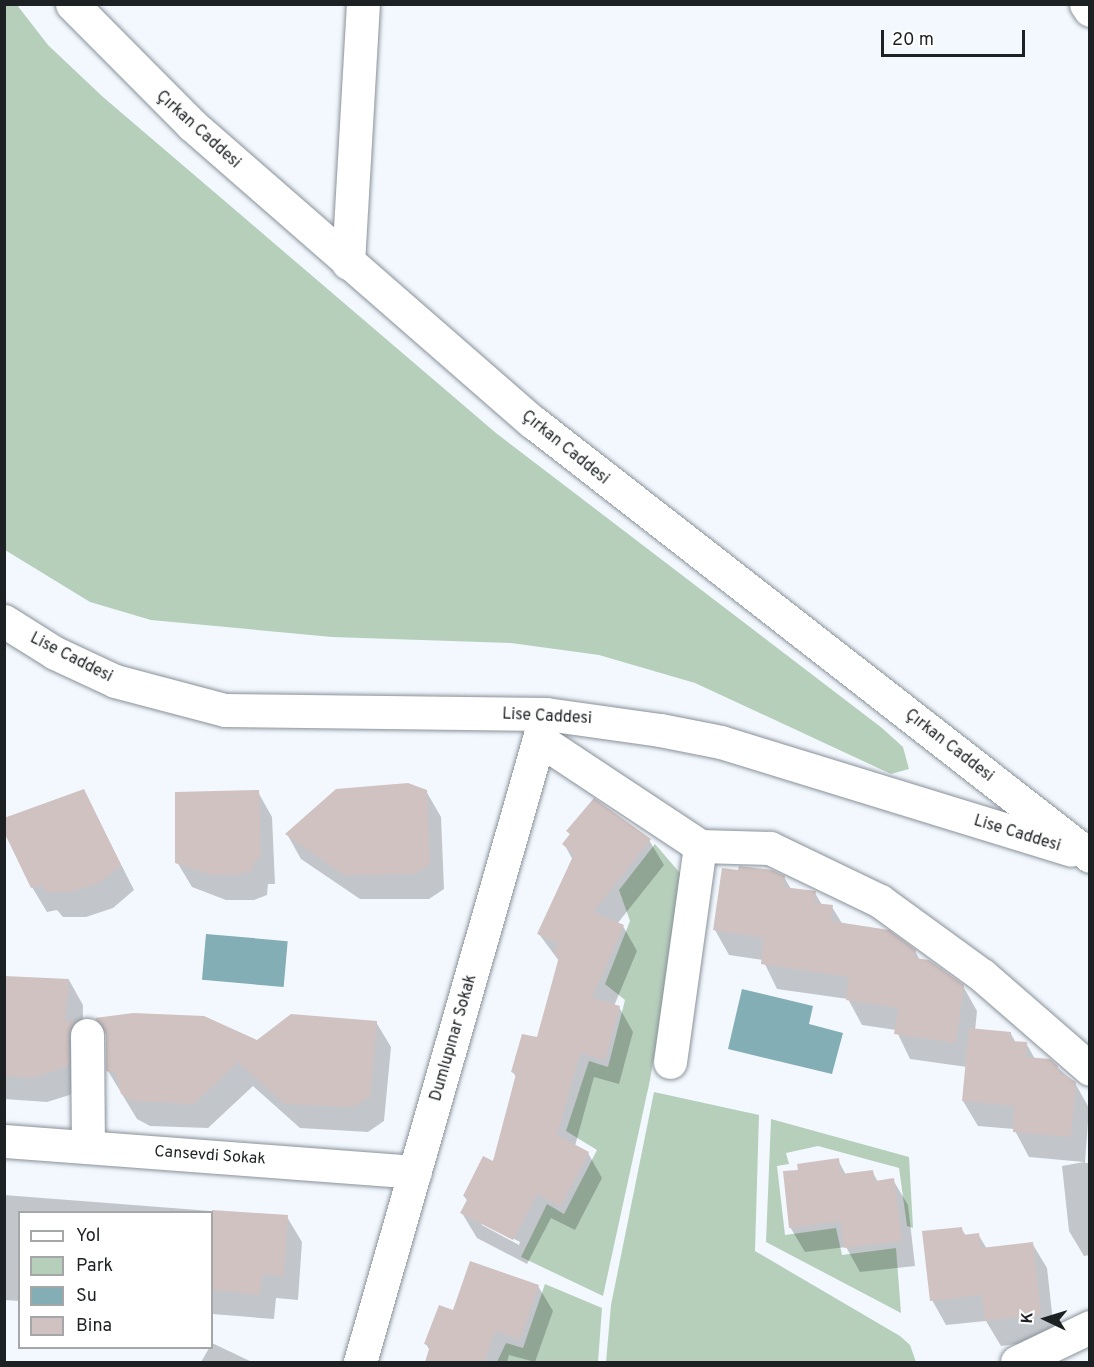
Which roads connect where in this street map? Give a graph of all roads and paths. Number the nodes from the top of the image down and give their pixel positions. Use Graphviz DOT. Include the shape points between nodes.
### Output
graph roads {
  1 [pos="72,4"];
  2 [pos="363,4"];
  3 [pos="1086,4"];
  4 [pos="1089,10"];
  5 [pos="348,263"];
  6 [pos="5,622"];
  7 [pos="543,727"];
  8 [pos="700,846"];
  9 [pos="1089,856"];
  10 [pos="87,1035"];
  11 [pos="670,1062"];
  12 [pos="1089,1069"];
  13 [pos="4,1141"];
  14 [pos="88,1147"];
  15 [pos="415,1172"];
  16 [pos="1089,1327"];
  17 [pos="360,1362"];
  18 [pos="1017,1362"];
  1 -- 5 [label="street, Çırkan Caddesi" via="192,125"];
  2 -- 5 [label="street"];
  3 -- 4 [label="street"];
  5 -- 9 [label="street, Çırkan Caddesi" via="594,471"];
  6 -- 7 [label="street, Lise Caddesi" via="55,653 115,681 225,710"];
  7 -- 8 [label="street"];
  7 -- 9 [label="street, Lise Caddesi" via="721,742"];
  7 -- 15 [label="street, Dumlupınar Sokak"];
  8 -- 11 [label="street"];
  8 -- 12 [label="street" via="770,848 880,901 982,975"];
  10 -- 14 [label="street"];
  13 -- 14 [label="street, Cansevdi Sokak"];
  14 -- 15 [label="street, Cansevdi Sokak"];
  15 -- 17 [label="street, Dumlupınar Sokak"];
  16 -- 18 [label="street"];
}
